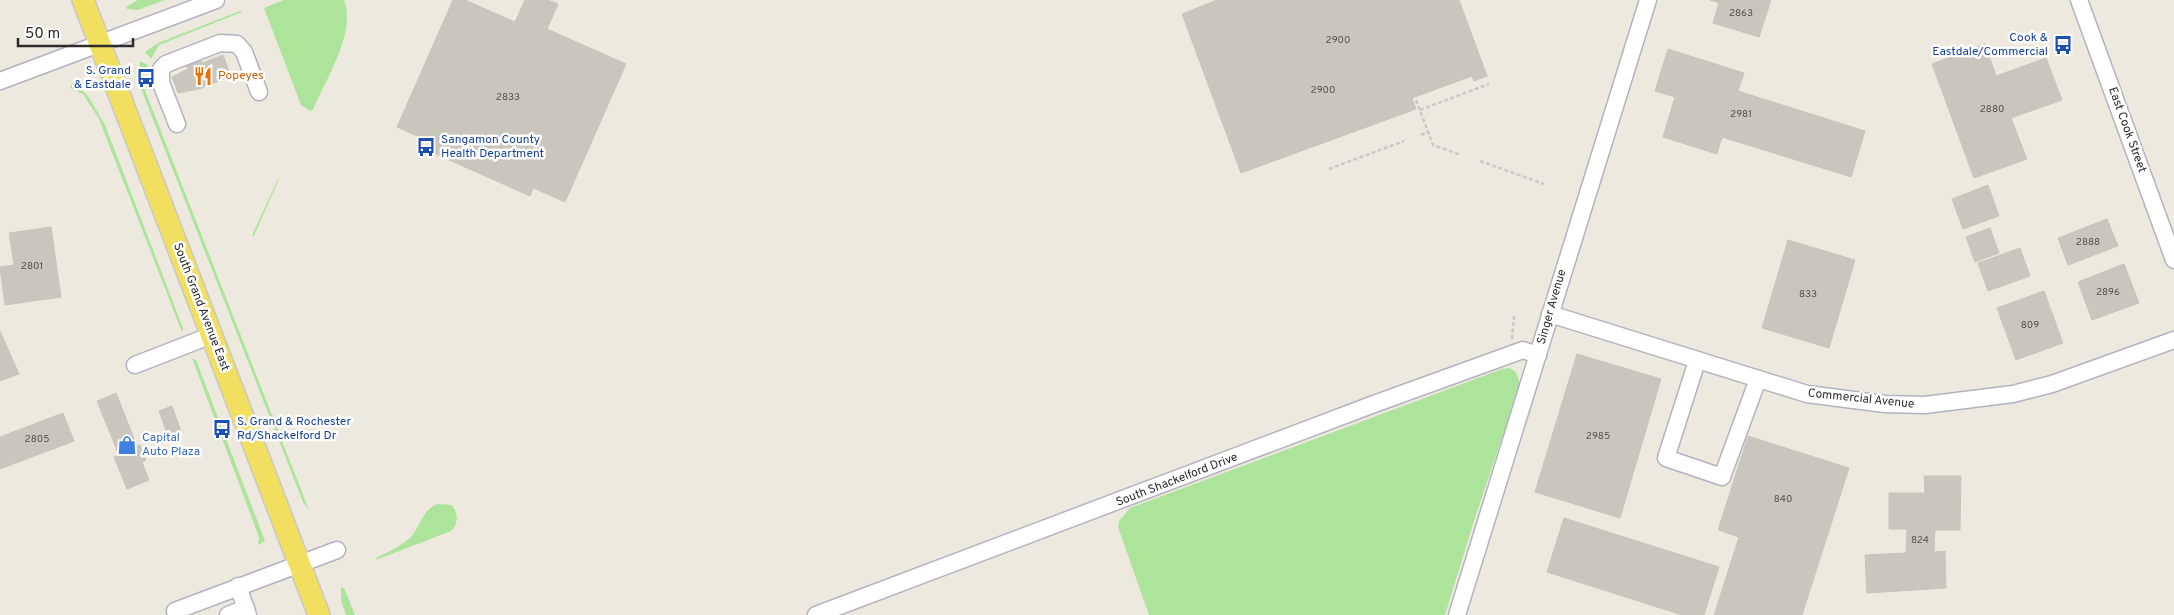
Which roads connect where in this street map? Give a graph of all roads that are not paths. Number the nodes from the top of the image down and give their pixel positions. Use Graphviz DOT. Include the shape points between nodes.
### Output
graph roads {
  1 [pos="83,0"];
  2 [pos="216,0"];
  3 [pos="1648,0"];
  4 [pos="2079,0"];
  5 [pos="100,44"];
  6 [pos="0,81"];
  7 [pos="259,92"];
  8 [pos="177,124"];
  9 [pos="2174,260"];
  10 [pos="1550,314"];
  11 [pos="212,335"];
  12 [pos="2174,340"];
  13 [pos="1538,355"];
  14 [pos="1697,361"];
  15 [pos="135,366"];
  16 [pos="1758,379"];
  17 [pos="337,550"];
  18 [pos="299,563"];
  19 [pos="238,586"];
  20 [pos="247,612"];
  21 [pos="176,615"];
  22 [pos="228,615"];
  23 [pos="319,615"];
  24 [pos="816,615"];
  25 [pos="1457,615"];
  1 -- 5 [label="main road, South Grand Avenue East"];
  2 -- 5 [label="street"];
  3 -- 10 [label="street, Singer Avenue"];
  4 -- 9 [label="street, East Cook Street"];
  5 -- 6 [label="street"];
  5 -- 11 [label="main road, South Grand Avenue East"];
  7 -- 8 [label="street" via="237,44 220,43 166,64 161,69 161,83"];
  10 -- 13 [label="street, Singer Avenue"];
  10 -- 14 [label="street, Commercial Avenue"];
  11 -- 15 [label="street"];
  11 -- 18 [label="main road, South Grand Avenue East"];
  12 -- 16 [label="street, Commercial Avenue" via="2052,384 2013,394 1925,405 1807,394"];
  13 -- 24 [label="street, South Shackelford Drive" via="1523,350"];
  13 -- 25 [label="street, Singer Avenue"];
  14 -- 16 [label="street, Commercial Avenue"];
  14 -- 16 [label="street" via="1666,458 1722,478"];
  17 -- 18 [label="street"];
  18 -- 19 [label="street"];
  18 -- 23 [label="main road, South Grand Avenue East"];
  19 -- 20 [label="street"];
  19 -- 21 [label="street" via="175,611"];
  20 -- 22 [label="street"];
}
